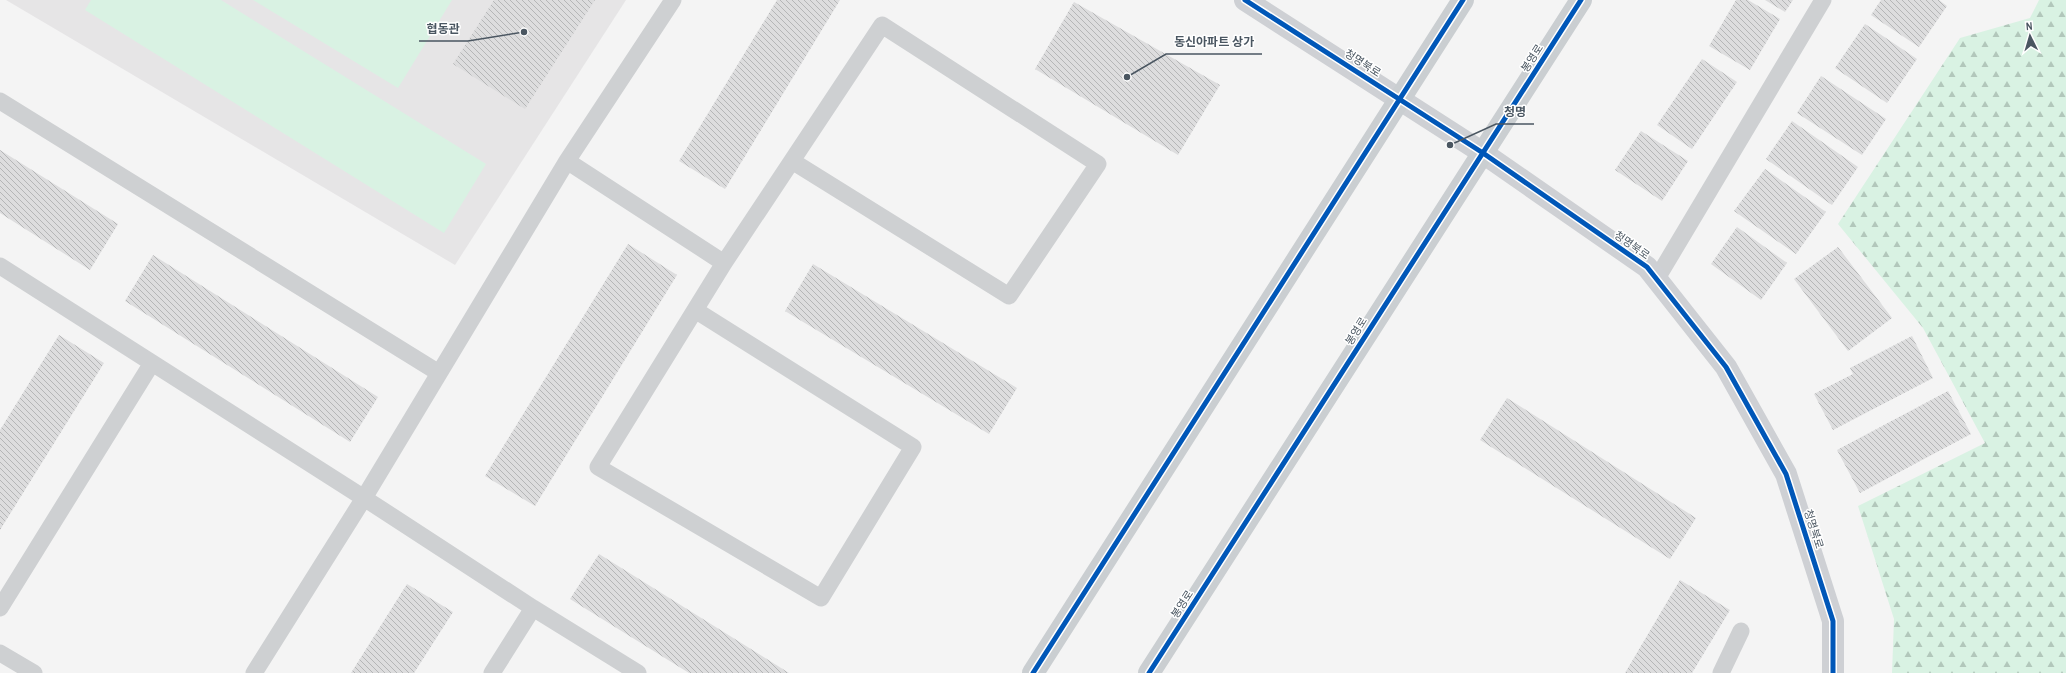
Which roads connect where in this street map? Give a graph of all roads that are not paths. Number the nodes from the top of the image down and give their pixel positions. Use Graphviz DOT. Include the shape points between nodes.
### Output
graph roads {
  1 [pos="673,0"];
  2 [pos="1246,0"];
  3 [pos="1463,0"];
  4 [pos="1581,0"];
  5 [pos="1824,0"];
  6 [pos="1399,98"];
  7 [pos="0,101"];
  8 [pos="1483,153"];
  9 [pos="567,161"];
  10 [pos="792,161"];
  11 [pos="724,263"];
  12 [pos="1,268"];
  13 [pos="1656,280"];
  14 [pos="695,310"];
  15 [pos="152,363"];
  16 [pos="439,373"];
  17 [pos="364,498"];
  18 [pos="0,608"];
  19 [pos="533,608"];
  20 [pos="1741,632"];
  21 [pos="0,652"];
  22 [pos="34,673"];
  23 [pos="254,673"];
  24 [pos="492,673"];
  25 [pos="638,673"];
  26 [pos="1033,673"];
  27 [pos="1149,673"];
  28 [pos="1721,673"];
  29 [pos="1833,673"];
  1 -- 9 [label="lane"];
  2 -- 6 [label="street, 청명북로"];
  3 -- 6 [label="main road"];
  4 -- 8 [label="main road, 봉영로"];
  5 -- 13 [label="lane"];
  6 -- 8 [label="street, 청명북로"];
  6 -- 26 [label="main road"];
  7 -- 16 [label="lane"];
  8 -- 13 [label="street, 청명북로" via="1646,267"];
  8 -- 27 [label="main road, 봉영로"];
  9 -- 11 [label="lane"];
  9 -- 16 [label="lane"];
  10 -- 10 [label="lane" via="882,24 1098,164 1009,296"];
  10 -- 11 [label="lane"];
  11 -- 14 [label="lane"];
  12 -- 15 [label="lane"];
  13 -- 29 [label="street, 청명북로" via="1726,367 1786,474 1833,621"];
  14 -- 14 [label="lane" via="598,467 821,598 913,447"];
  15 -- 17 [label="lane"];
  15 -- 18 [label="lane"];
  16 -- 17 [label="lane"];
  17 -- 19 [label="lane"];
  17 -- 23 [label="lane"];
  19 -- 24 [label="lane"];
  19 -- 25 [label="lane"];
  20 -- 28 [label="lane"];
  21 -- 22 [label="lane"];
}
